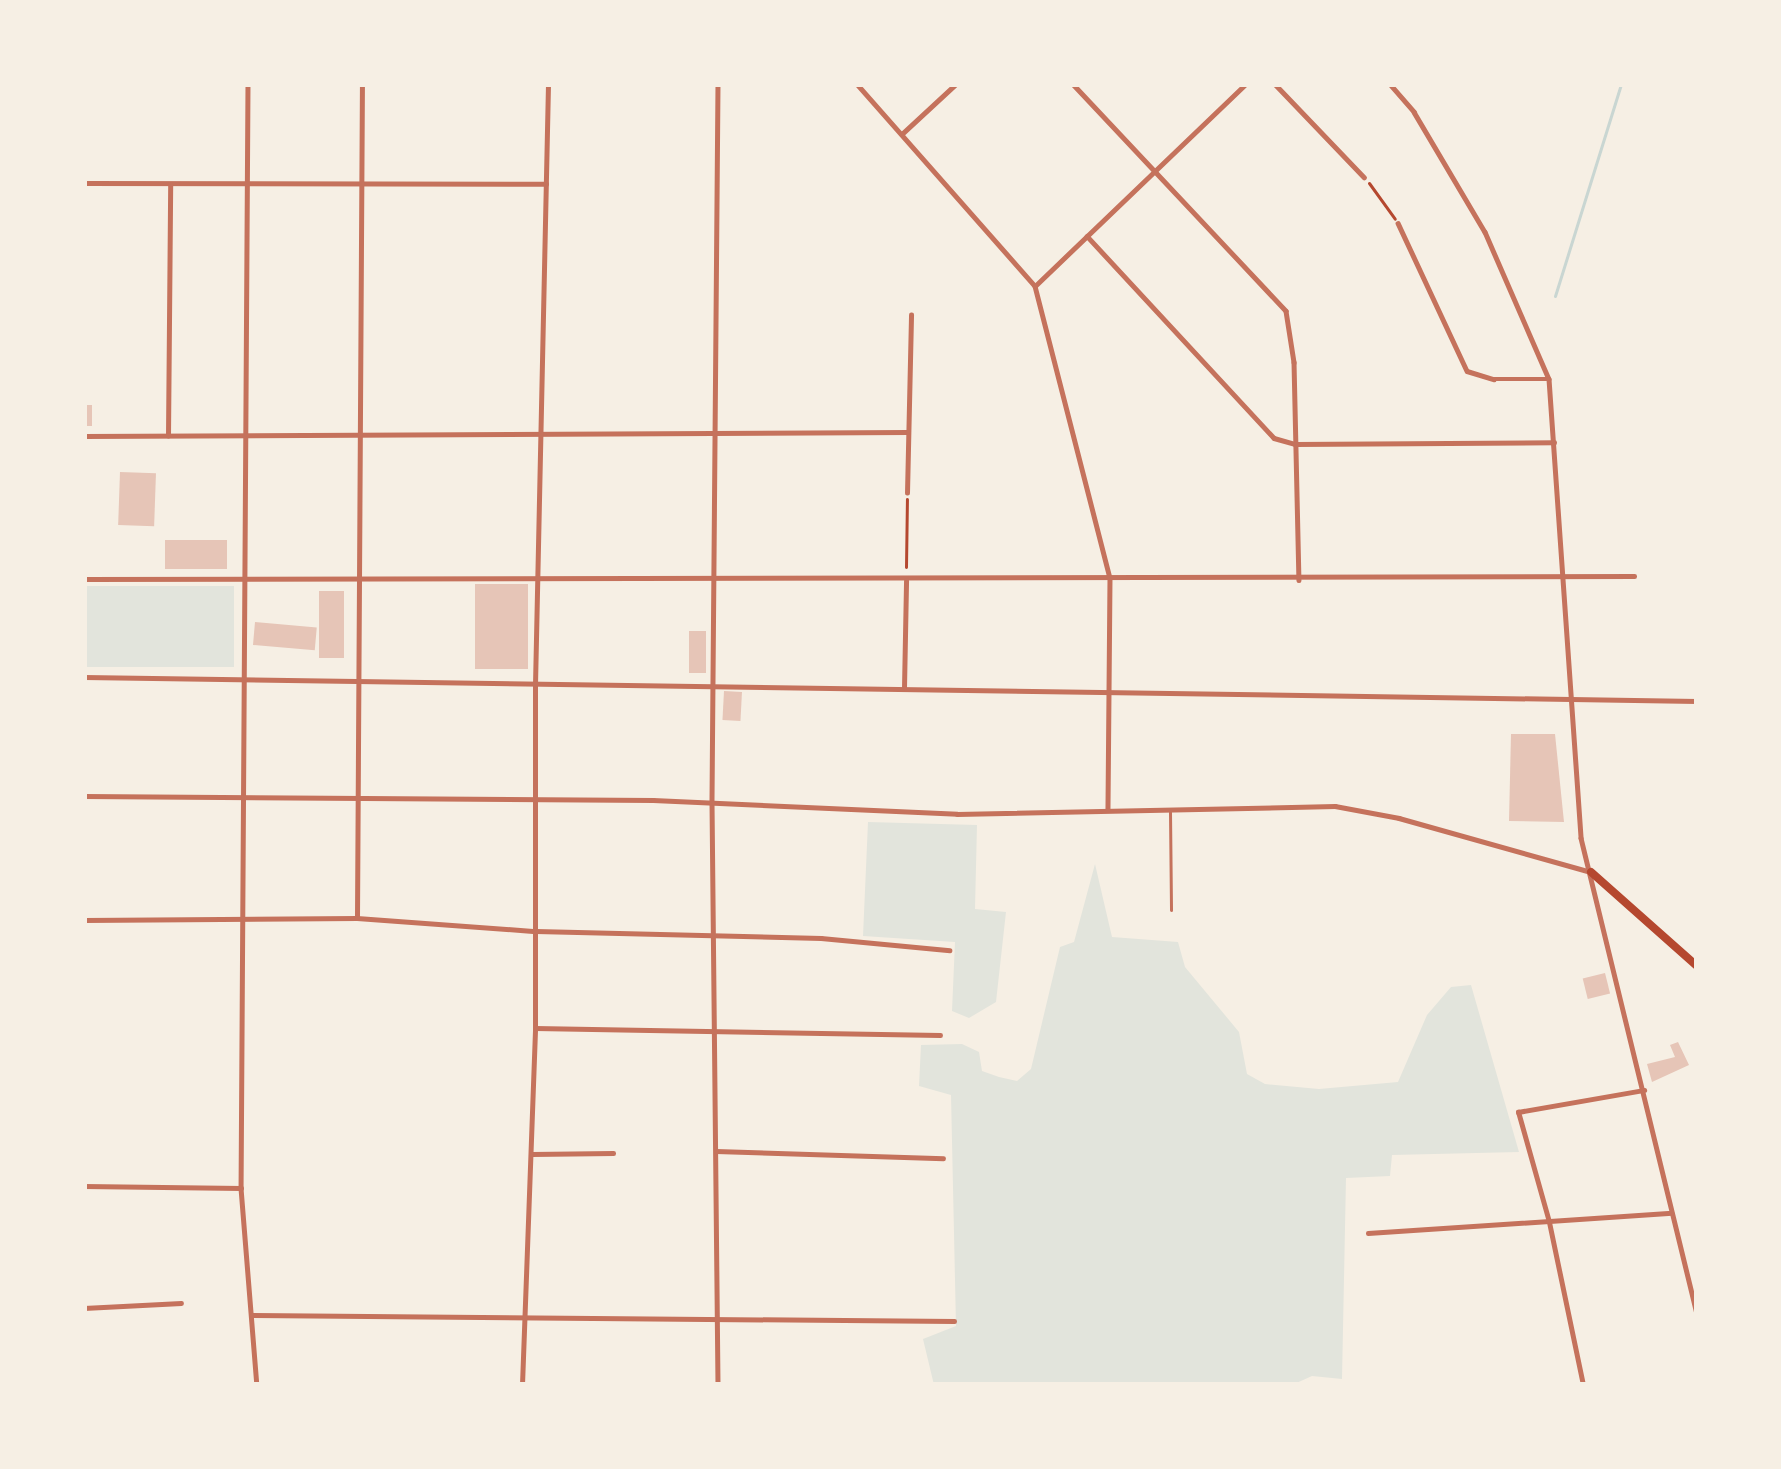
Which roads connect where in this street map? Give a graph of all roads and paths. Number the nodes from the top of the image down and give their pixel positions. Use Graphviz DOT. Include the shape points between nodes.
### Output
graph roads {
  1 [pos="248,84"];
  2 [pos="362,84"];
  3 [pos="548,84"];
  4 [pos="718,84"];
  5 [pos="857,84"];
  6 [pos="956,84"];
  7 [pos="1073,84"];
  8 [pos="1246,84"];
  9 [pos="1275,84"];
  10 [pos="1390,84"];
  11 [pos="903,133"];
  12 [pos="1156,170"];
  13 [pos="1364,177"];
  14 [pos="84,183"];
  15 [pos="250,183"];
  16 [pos="362,183"];
  17 [pos="546,184"];
  18 [pos="170,185"];
  19 [pos="1398,223"];
  20 [pos="1087,236"];
  21 [pos="1034,286"];
  22 [pos="910,314"];
  23 [pos="1549,379"];
  24 [pos="908,432"];
  25 [pos="540,433"];
  26 [pos="246,434"];
  27 [pos="361,434"];
  28 [pos="84,436"];
  29 [pos="167,436"];
  30 [pos="716,436"];
  31 [pos="1554,442"];
  32 [pos="1295,444"];
  33 [pos="907,493"];
  34 [pos="536,576"];
  35 [pos="1634,576"];
  36 [pos="360,577"];
  37 [pos="714,578"];
  38 [pos="1110,578"];
  39 [pos="84,579"];
  40 [pos="1559,579"];
  41 [pos="245,580"];
  42 [pos="1300,580"];
  43 [pos="906,581"];
  44 [pos="84,677"];
  45 [pos="244,678"];
  46 [pos="360,681"];
  47 [pos="535,685"];
  48 [pos="713,685"];
  49 [pos="904,688"];
  50 [pos="1109,692"];
  51 [pos="1572,700"];
  52 [pos="1697,701"];
  53 [pos="244,795"];
  54 [pos="84,796"];
  55 [pos="358,796"];
  56 [pos="536,799"];
  57 [pos="712,802"];
  58 [pos="1108,810"];
  59 [pos="1170,810"];
  60 [pos="1591,872"];
  61 [pos="1171,910"];
  62 [pos="357,918"];
  63 [pos="84,920"];
  64 [pos="243,921"];
  65 [pos="536,931"];
  66 [pos="714,934"];
  67 [pos="950,950"];
  68 [pos="1697,966"];
  69 [pos="535,1028"];
  70 [pos="715,1029"];
  71 [pos="940,1035"];
  72 [pos="1645,1090"];
  73 [pos="716,1151"];
  74 [pos="613,1153"];
  75 [pos="532,1154"];
  76 [pos="943,1158"];
  77 [pos="84,1186"];
  78 [pos="241,1188"];
  79 [pos="1671,1213"];
  80 [pos="1549,1222"];
  81 [pos="1368,1233"];
  82 [pos="181,1303"];
  83 [pos="84,1308"];
  84 [pos="1697,1313"];
  85 [pos="250,1315"];
  86 [pos="524,1316"];
  87 [pos="717,1316"];
  88 [pos="954,1322"];
  89 [pos="257,1385"];
  90 [pos="522,1385"];
  91 [pos="718,1385"];
  92 [pos="1582,1385"];
  1 -- 15 [label="street"];
  2 -- 16 [label="street"];
  3 -- 17 [label="street"];
  4 -- 30 [label="street"];
  5 -- 11 [label="street"];
  6 -- 11 [label="street"];
  7 -- 12 [label="street"];
  8 -- 12 [label="street"];
  9 -- 13 [label="street"];
  10 -- 23 [label="street" via="1485,232"];
  11 -- 21 [label="street"];
  12 -- 20 [label="street"];
  12 -- 32 [label="street" via="1286,311"];
  13 -- 19 [label="path"];
  14 -- 18 [label="street"];
  15 -- 16 [label="street"];
  15 -- 18 [label="street"];
  15 -- 26 [label="street"];
  16 -- 17 [label="street"];
  16 -- 27 [label="street"];
  17 -- 25 [label="street"];
  18 -- 29 [label="street"];
  19 -- 23 [label="street" via="1467,371 1494,380"];
  20 -- 21 [label="street"];
  20 -- 32 [label="street" via="1258,425"];
  21 -- 38 [label="street"];
  22 -- 24 [label="street"];
  23 -- 31 [label="street"];
  24 -- 30 [label="street"];
  24 -- 33 [label="street"];
  25 -- 27 [label="street"];
  25 -- 30 [label="street"];
  25 -- 34 [label="street"];
  26 -- 27 [label="street"];
  26 -- 29 [label="street"];
  26 -- 41 [label="street"];
  27 -- 36 [label="street"];
  28 -- 29 [label="street"];
  30 -- 37 [label="street"];
  31 -- 32 [label="street"];
  31 -- 40 [label="street"];
  32 -- 42 [label="street"];
  33 -- 43 [label="path"];
  34 -- 36 [label="street"];
  34 -- 37 [label="street"];
  34 -- 47 [label="street"];
  35 -- 40 [label="street"];
  36 -- 41 [label="street"];
  36 -- 46 [label="street"];
  37 -- 43 [label="street"];
  37 -- 48 [label="street"];
  38 -- 42 [label="street"];
  38 -- 43 [label="street"];
  38 -- 50 [label="street"];
  39 -- 41 [label="street"];
  40 -- 42 [label="street"];
  40 -- 51 [label="street"];
  41 -- 45 [label="street"];
  43 -- 49 [label="street"];
  44 -- 45 [label="street"];
  45 -- 46 [label="street"];
  45 -- 53 [label="street"];
  46 -- 47 [label="street"];
  46 -- 55 [label="street"];
  47 -- 48 [label="street"];
  47 -- 56 [label="street"];
  48 -- 49 [label="street"];
  48 -- 57 [label="street"];
  49 -- 50 [label="street"];
  50 -- 51 [label="street"];
  50 -- 58 [label="street"];
  51 -- 52 [label="street"];
  51 -- 60 [label="street" via="1581,838"];
  53 -- 54 [label="street"];
  53 -- 55 [label="street"];
  53 -- 64 [label="street"];
  55 -- 56 [label="street"];
  55 -- 62 [label="street"];
  56 -- 57 [label="street"];
  56 -- 65 [label="street"];
  57 -- 58 [label="street" via="957,814"];
  57 -- 66 [label="street"];
  58 -- 59 [label="street"];
  59 -- 60 [label="street" via="1365,809"];
  59 -- 61 [label="lane"];
  60 -- 68 [label="main road"];
  60 -- 72 [label="street"];
  62 -- 64 [label="street"];
  62 -- 65 [label="street"];
  63 -- 64 [label="street"];
  64 -- 78 [label="street"];
  65 -- 66 [label="street"];
  65 -- 69 [label="street"];
  66 -- 67 [label="street"];
  66 -- 70 [label="street"];
  69 -- 70 [label="street"];
  69 -- 75 [label="street"];
  70 -- 71 [label="street"];
  70 -- 73 [label="street"];
  72 -- 79 [label="street"];
  72 -- 80 [label="street" via="1518,1112"];
  73 -- 76 [label="street"];
  73 -- 87 [label="street"];
  74 -- 75 [label="street"];
  75 -- 86 [label="street"];
  77 -- 78 [label="street"];
  78 -- 85 [label="street"];
  79 -- 80 [label="street"];
  79 -- 84 [label="street"];
  80 -- 81 [label="street"];
  80 -- 92 [label="street"];
  82 -- 83 [label="street"];
  85 -- 86 [label="street"];
  85 -- 89 [label="street"];
  86 -- 87 [label="street"];
  86 -- 90 [label="street"];
  87 -- 88 [label="street"];
  87 -- 91 [label="street"];
}
